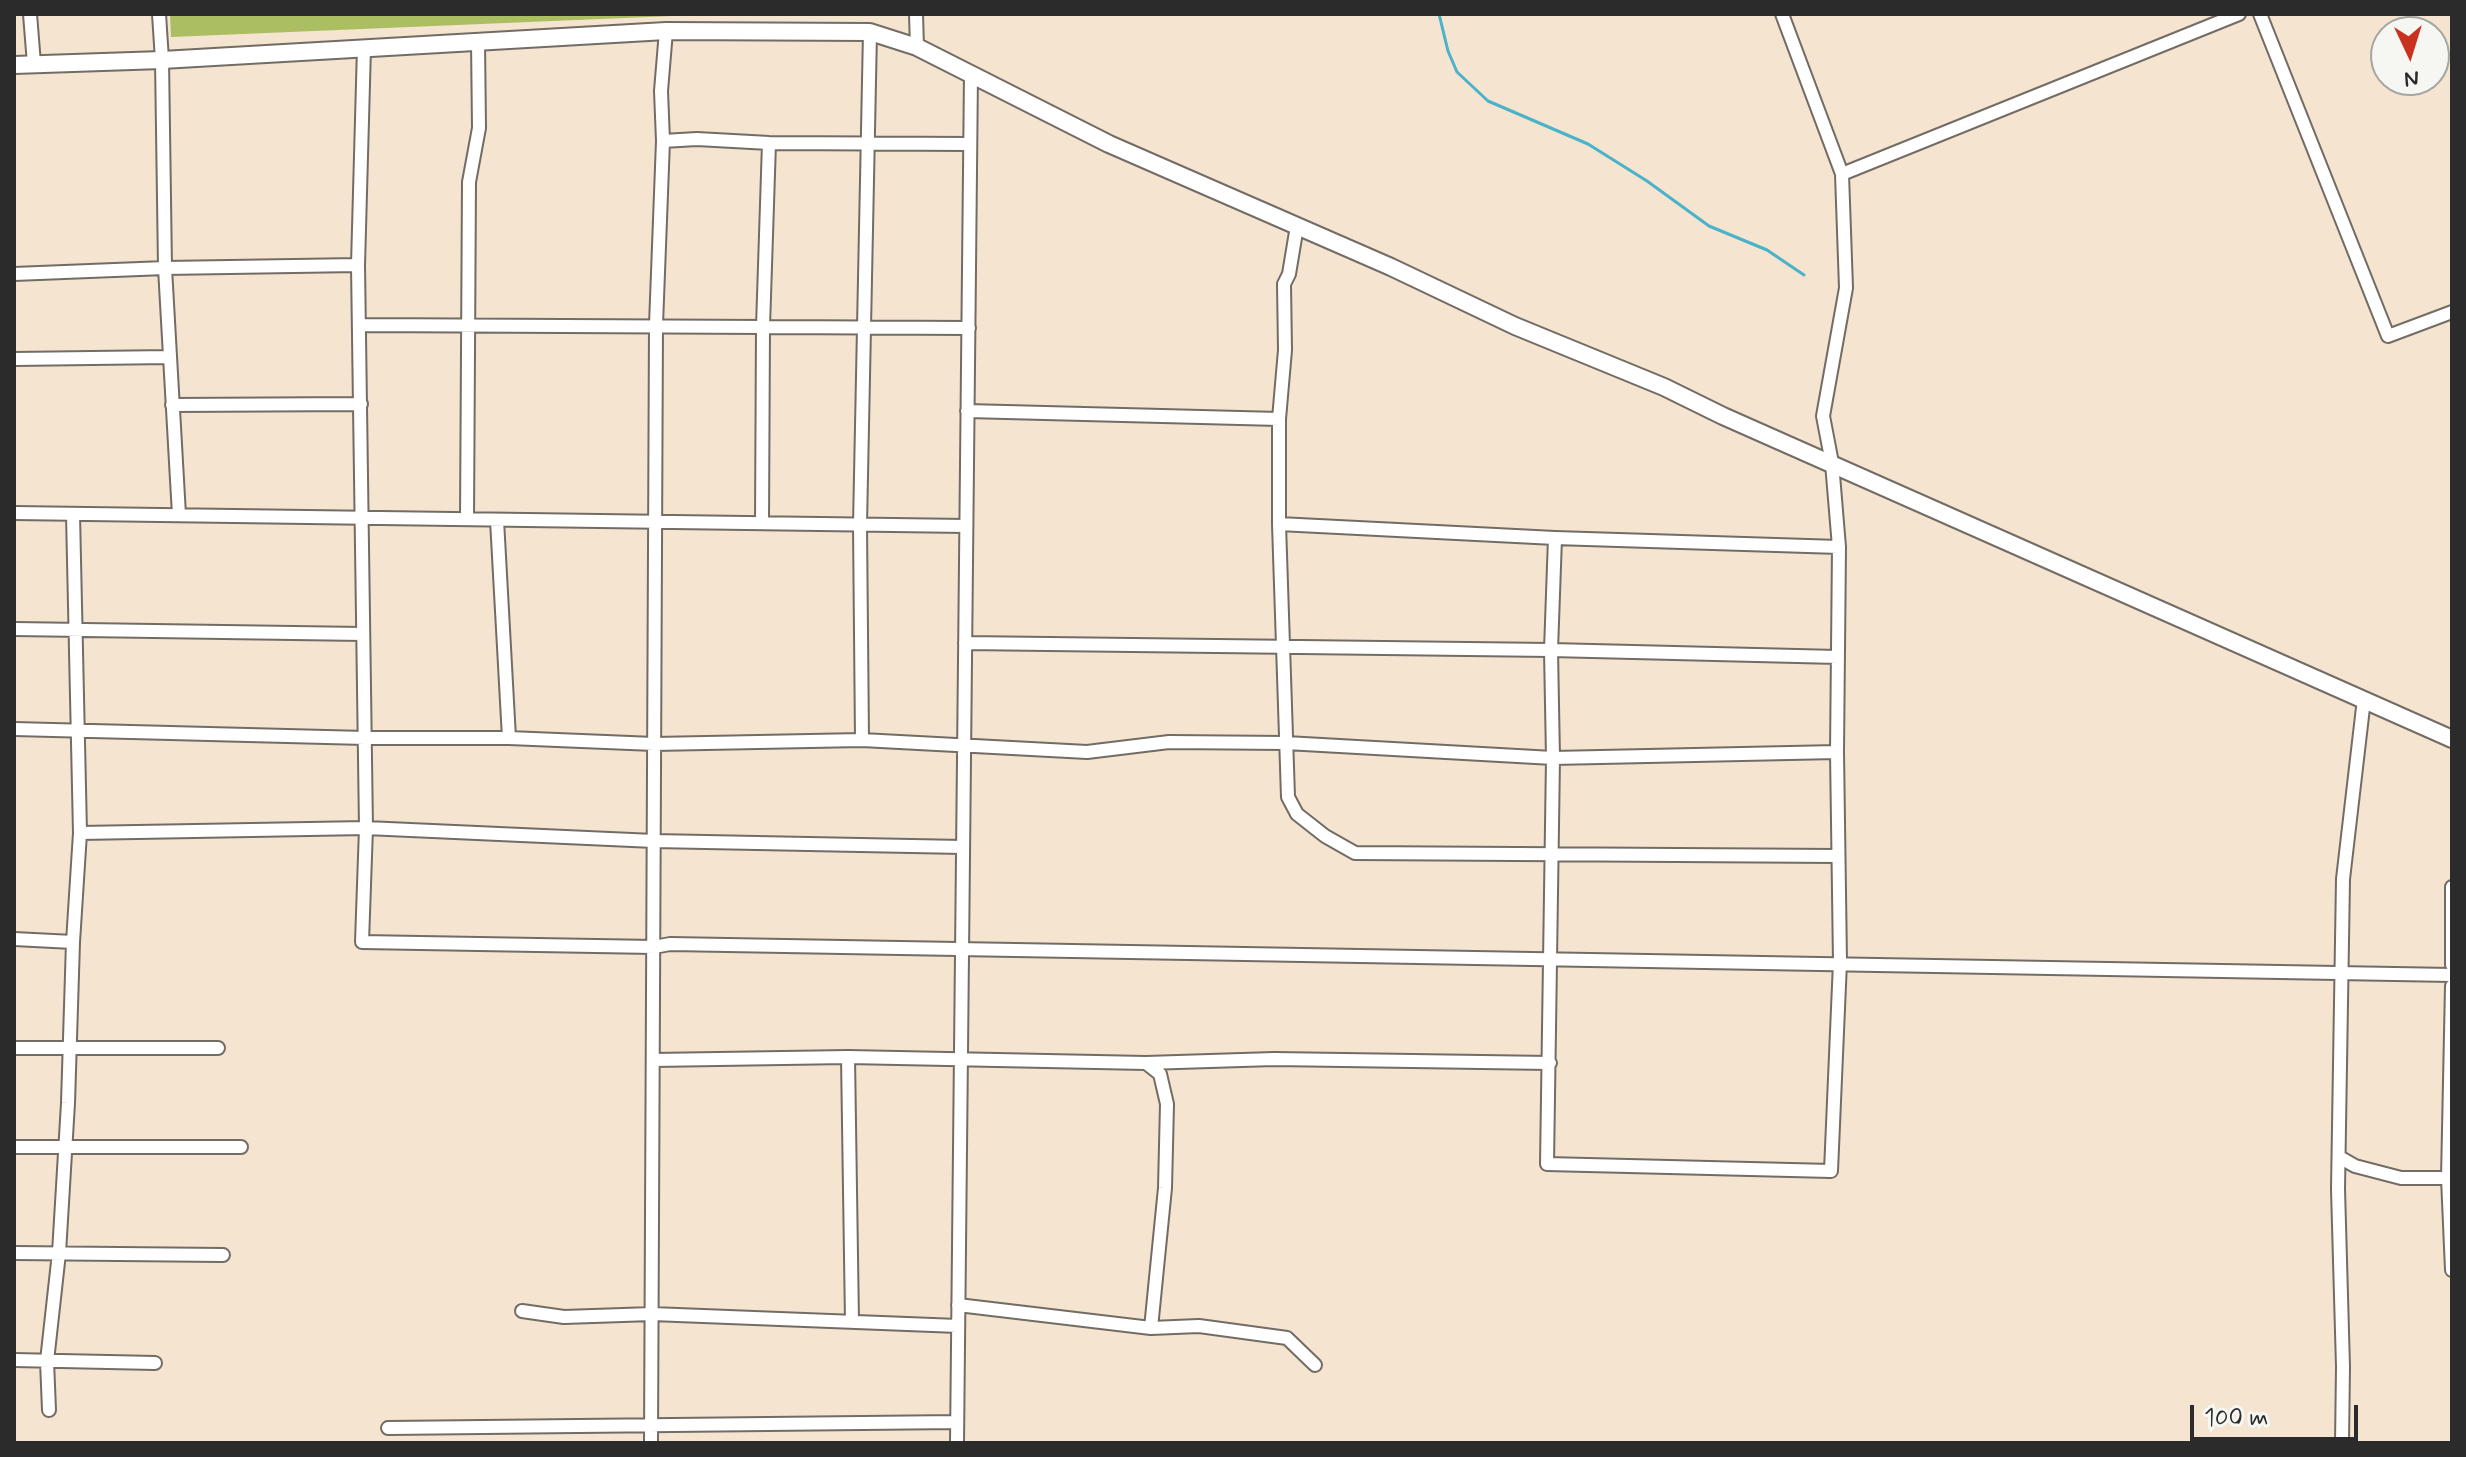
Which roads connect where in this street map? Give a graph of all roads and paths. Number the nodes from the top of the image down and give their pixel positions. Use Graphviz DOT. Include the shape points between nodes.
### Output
graph roads {
  1 [pos="30,14"];
  2 [pos="159,14"];
  3 [pos="916,14"];
  4 [pos="1782,14"];
  5 [pos="2239,14"];
  6 [pos="2260,14"];
  7 [pos="666,31"];
  8 [pos="870,32"];
  9 [pos="478,42"];
  10 [pos="364,47"];
  11 [pos="917,47"];
  12 [pos="162,60"];
  13 [pos="34,64"];
  14 [pos="14,65"];
  15 [pos="971,73"];
  16 [pos="663,141"];
  17 [pos="866,142"];
  18 [pos="769,143"];
  19 [pos="970,144"];
  20 [pos="1842,174"];
  21 [pos="1297,226"];
  22 [pos="358,265"];
  23 [pos="165,268"];
  24 [pos="14,274"];
  25 [pos="2452,312"];
  26 [pos="360,325"];
  27 [pos="656,325"];
  28 [pos="469,326"];
  29 [pos="763,327"];
  30 [pos="863,327"];
  31 [pos="969,328"];
  32 [pos="170,357"];
  33 [pos="14,359"];
  34 [pos="361,404"];
  35 [pos="172,405"];
  36 [pos="967,411"];
  37 [pos="1279,419"];
  38 [pos="1832,463"];
  39 [pos="14,513"];
  40 [pos="73,514"];
  41 [pos="179,515"];
  42 [pos="362,518"];
  43 [pos="467,519"];
  44 [pos="497,520"];
  45 [pos="655,522"];
  46 [pos="762,523"];
  47 [pos="1279,524"];
  48 [pos="860,525"];
  49 [pos="966,526"];
  50 [pos="1555,538"];
  51 [pos="1839,547"];
  52 [pos="14,629"];
  53 [pos="76,631"];
  54 [pos="363,634"];
  55 [pos="965,643"];
  56 [pos="1281,648"];
  57 [pos="1551,650"];
  58 [pos="1838,657"];
  59 [pos="2364,699"];
  60 [pos="14,729"];
  61 [pos="79,729"];
  62 [pos="365,738"];
  63 [pos="509,738"];
  64 [pos="2452,739"];
  65 [pos="862,740"];
  66 [pos="1286,743"];
  67 [pos="654,744"];
  68 [pos="964,746"];
  69 [pos="1837,752"];
  70 [pos="1553,758"];
  71 [pos="366,828"];
  72 [pos="80,833"];
  73 [pos="654,841"];
  74 [pos="963,847"];
  75 [pos="1552,853"];
  76 [pos="1838,856"];
  77 [pos="2452,887"];
  78 [pos="14,939"];
  79 [pos="73,942"];
  80 [pos="654,947"];
  81 [pos="962,951"];
  82 [pos="1550,959"];
  83 [pos="1840,962"];
  84 [pos="2452,965"];
  85 [pos="2342,975"];
  86 [pos="2452,975"];
  87 [pos="2452,986"];
  88 [pos="14,1048"];
  89 [pos="71,1048"];
  90 [pos="218,1048"];
  91 [pos="848,1057"];
  92 [pos="961,1058"];
  93 [pos="653,1060"];
  94 [pos="1146,1063"];
  95 [pos="1550,1063"];
  96 [pos="14,1147"];
  97 [pos="66,1147"];
  98 [pos="241,1147"];
  99 [pos="2341,1158"];
  100 [pos="2450,1178"];
  101 [pos="14,1253"];
  102 [pos="59,1253"];
  103 [pos="223,1255"];
  104 [pos="2452,1270"];
  105 [pos="958,1305"];
  106 [pos="522,1311"];
  107 [pos="652,1314"];
  108 [pos="852,1322"];
  109 [pos="958,1326"];
  110 [pos="1151,1328"];
  111 [pos="14,1360"];
  112 [pos="47,1361"];
  113 [pos="155,1363"];
  114 [pos="1315,1365"];
  115 [pos="49,1410"];
  116 [pos="957,1422"];
  117 [pos="651,1425"];
  118 [pos="388,1428"];
  119 [pos="651,1443"];
  120 [pos="957,1443"];
  121 [pos="2342,1443"];
  1 -- 13 [label="street"];
  2 -- 12 [label="street"];
  3 -- 11 [label="street"];
  4 -- 20 [label="street"];
  5 -- 20 [label="street"];
  6 -- 25 [label="street" via="2388,336"];
  7 -- 8 [label="street"];
  7 -- 9 [label="street"];
  7 -- 16 [label="street"];
  8 -- 11 [label="street"];
  8 -- 17 [label="street"];
  9 -- 10 [label="street"];
  9 -- 28 [label="street" via="479,128 469,182"];
  10 -- 12 [label="street"];
  10 -- 22 [label="street"];
  11 -- 15 [label="street"];
  12 -- 13 [label="street"];
  12 -- 23 [label="street"];
  13 -- 14 [label="street"];
  15 -- 19 [label="street"];
  15 -- 21 [label="street" via="1109,144"];
  16 -- 18 [label="street"];
  16 -- 27 [label="street"];
  17 -- 18 [label="street"];
  17 -- 19 [label="street"];
  17 -- 30 [label="street"];
  18 -- 29 [label="street"];
  19 -- 31 [label="street"];
  20 -- 38 [label="street" via="1846,288 1823,416"];
  21 -- 37 [label="street" via="1284,284"];
  21 -- 38 [label="street"];
  22 -- 23 [label="street"];
  22 -- 26 [label="street"];
  23 -- 24 [label="street"];
  23 -- 32 [label="street"];
  26 -- 28 [label="street"];
  26 -- 34 [label="street"];
  27 -- 28 [label="street"];
  27 -- 29 [label="street"];
  27 -- 45 [label="street"];
  28 -- 43 [label="street"];
  29 -- 30 [label="street"];
  29 -- 46 [label="street"];
  30 -- 31 [label="street"];
  30 -- 48 [label="street"];
  31 -- 36 [label="street"];
  32 -- 33 [label="street"];
  32 -- 35 [label="street"];
  34 -- 35 [label="street"];
  34 -- 42 [label="street"];
  35 -- 41 [label="street"];
  36 -- 37 [label="street"];
  36 -- 49 [label="street"];
  37 -- 47 [label="street"];
  38 -- 51 [label="street"];
  38 -- 59 [label="street"];
  39 -- 40 [label="street"];
  40 -- 41 [label="street"];
  40 -- 53 [label="street"];
  41 -- 42 [label="street"];
  42 -- 43 [label="street"];
  42 -- 54 [label="street"];
  43 -- 44 [label="street"];
  44 -- 45 [label="street"];
  44 -- 63 [label="street"];
  45 -- 46 [label="street"];
  45 -- 67 [label="street"];
  46 -- 48 [label="street"];
  47 -- 50 [label="street"];
  47 -- 56 [label="street"];
  48 -- 49 [label="street"];
  48 -- 65 [label="street"];
  49 -- 55 [label="street"];
  50 -- 51 [label="street"];
  50 -- 57 [label="street"];
  51 -- 58 [label="street"];
  52 -- 53 [label="street"];
  53 -- 54 [label="street"];
  53 -- 61 [label="street"];
  54 -- 62 [label="street"];
  55 -- 56 [label="street"];
  55 -- 68 [label="street"];
  56 -- 57 [label="street"];
  56 -- 66 [label="street"];
  57 -- 58 [label="street"];
  57 -- 70 [label="street"];
  58 -- 69 [label="street"];
  59 -- 64 [label="street"];
  59 -- 85 [label="street" via="2343,879"];
  60 -- 61 [label="street"];
  61 -- 62 [label="street"];
  61 -- 72 [label="street"];
  62 -- 63 [label="street"];
  62 -- 71 [label="street"];
  63 -- 67 [label="street"];
  65 -- 67 [label="street"];
  65 -- 68 [label="street"];
  66 -- 68 [label="street" via="1169,742 1087,752"];
  66 -- 70 [label="street"];
  66 -- 75 [label="street" via="1288,797 1297,814 1355,853"];
  67 -- 73 [label="street"];
  68 -- 74 [label="street"];
  69 -- 70 [label="street"];
  69 -- 76 [label="street"];
  70 -- 75 [label="street"];
  71 -- 72 [label="street"];
  71 -- 73 [label="street"];
  71 -- 80 [label="street" via="362,942"];
  72 -- 79 [label="street"];
  73 -- 74 [label="street"];
  73 -- 80 [label="street"];
  74 -- 81 [label="street"];
  75 -- 76 [label="street"];
  75 -- 82 [label="street"];
  76 -- 83 [label="street"];
  77 -- 84 [label="street"];
  78 -- 79 [label="street"];
  79 -- 89 [label="street"];
  80 -- 81 [label="street"];
  80 -- 93 [label="street"];
  81 -- 82 [label="street"];
  81 -- 92 [label="street"];
  82 -- 83 [label="street"];
  82 -- 95 [label="street"];
  83 -- 85 [label="street"];
  83 -- 95 [label="street" via="1831,1171 1547,1164"];
  85 -- 86 [label="street"];
  85 -- 99 [label="street"];
  87 -- 100 [label="street"];
  88 -- 89 [label="street"];
  89 -- 90 [label="street"];
  89 -- 97 [label="street"];
  91 -- 92 [label="street"];
  91 -- 93 [label="street"];
  91 -- 108 [label="street"];
  92 -- 94 [label="street"];
  92 -- 105 [label="street"];
  93 -- 107 [label="street"];
  94 -- 95 [label="street"];
  94 -- 110 [label="street" via="1160,1074 1167,1104"];
  96 -- 97 [label="street"];
  97 -- 98 [label="street"];
  97 -- 102 [label="street"];
  99 -- 100 [label="street" via="2401,1178"];
  99 -- 121 [label="street"];
  100 -- 104 [label="street"];
  101 -- 102 [label="street"];
  102 -- 103 [label="street"];
  102 -- 112 [label="street"];
  105 -- 109 [label="street"];
  105 -- 110 [label="street"];
  106 -- 107 [label="street" via="564,1317"];
  107 -- 108 [label="street"];
  107 -- 117 [label="street"];
  108 -- 109 [label="street"];
  109 -- 116 [label="street"];
  110 -- 114 [label="street" via="1199,1326 1287,1338"];
  111 -- 112 [label="street"];
  112 -- 113 [label="street"];
  112 -- 115 [label="street"];
  116 -- 117 [label="street"];
  116 -- 120 [label="street"];
  117 -- 118 [label="street"];
  117 -- 119 [label="street"];
}
